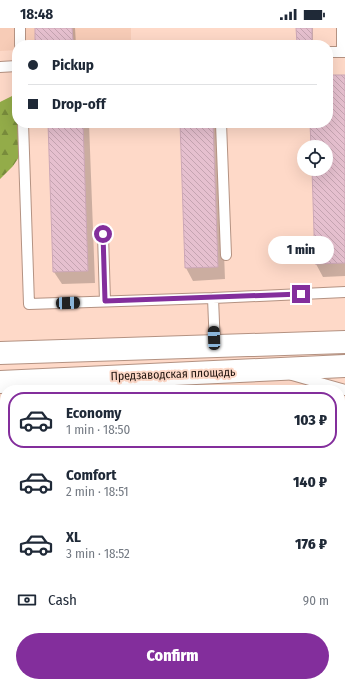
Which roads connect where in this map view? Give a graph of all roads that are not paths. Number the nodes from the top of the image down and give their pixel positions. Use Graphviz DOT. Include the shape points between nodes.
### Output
graph roads {
  1 [pos="20,28"];
  2 [pos="342,28"];
  3 [pos="20,40"];
  4 [pos="333,52"];
  5 [pos="344,52"];
  6 [pos="12,66"];
  7 [pos="0,67"];
  8 [pos="23,128"];
  9 [pos="221,128"];
  10 [pos="103,234"];
  11 [pos="226,255"];
  12 [pos="345,292"];
  13 [pos="213,298"];
  14 [pos="105,301"];
  15 [pos="345,342"];
  16 [pos="215,347"];
  17 [pos="0,352"];
  18 [pos="345,366"];
  19 [pos="275,370"];
  20 [pos="0,382"];
  21 [pos="328,385"];
  1 -- 3 [label="lane"];
  2 -- 5 [label="lane"];
  4 -- 5 [label="lane"];
  6 -- 7 [label="lane"];
  8 -- 14 [label="lane" via="29,304"];
  9 -- 11 [label="lane"];
  10 -- 14 [label="lane"];
  12 -- 13 [label="lane"];
  13 -- 14 [label="lane"];
  13 -- 16 [label="lane"];
  15 -- 16 [label="main road"];
  16 -- 17 [label="main road"];
  18 -- 19 [label="main road, Предзаводская площадь"];
  19 -- 20 [label="main road, Предзаводская площадь"];
  19 -- 21 [label="lane"];
}
